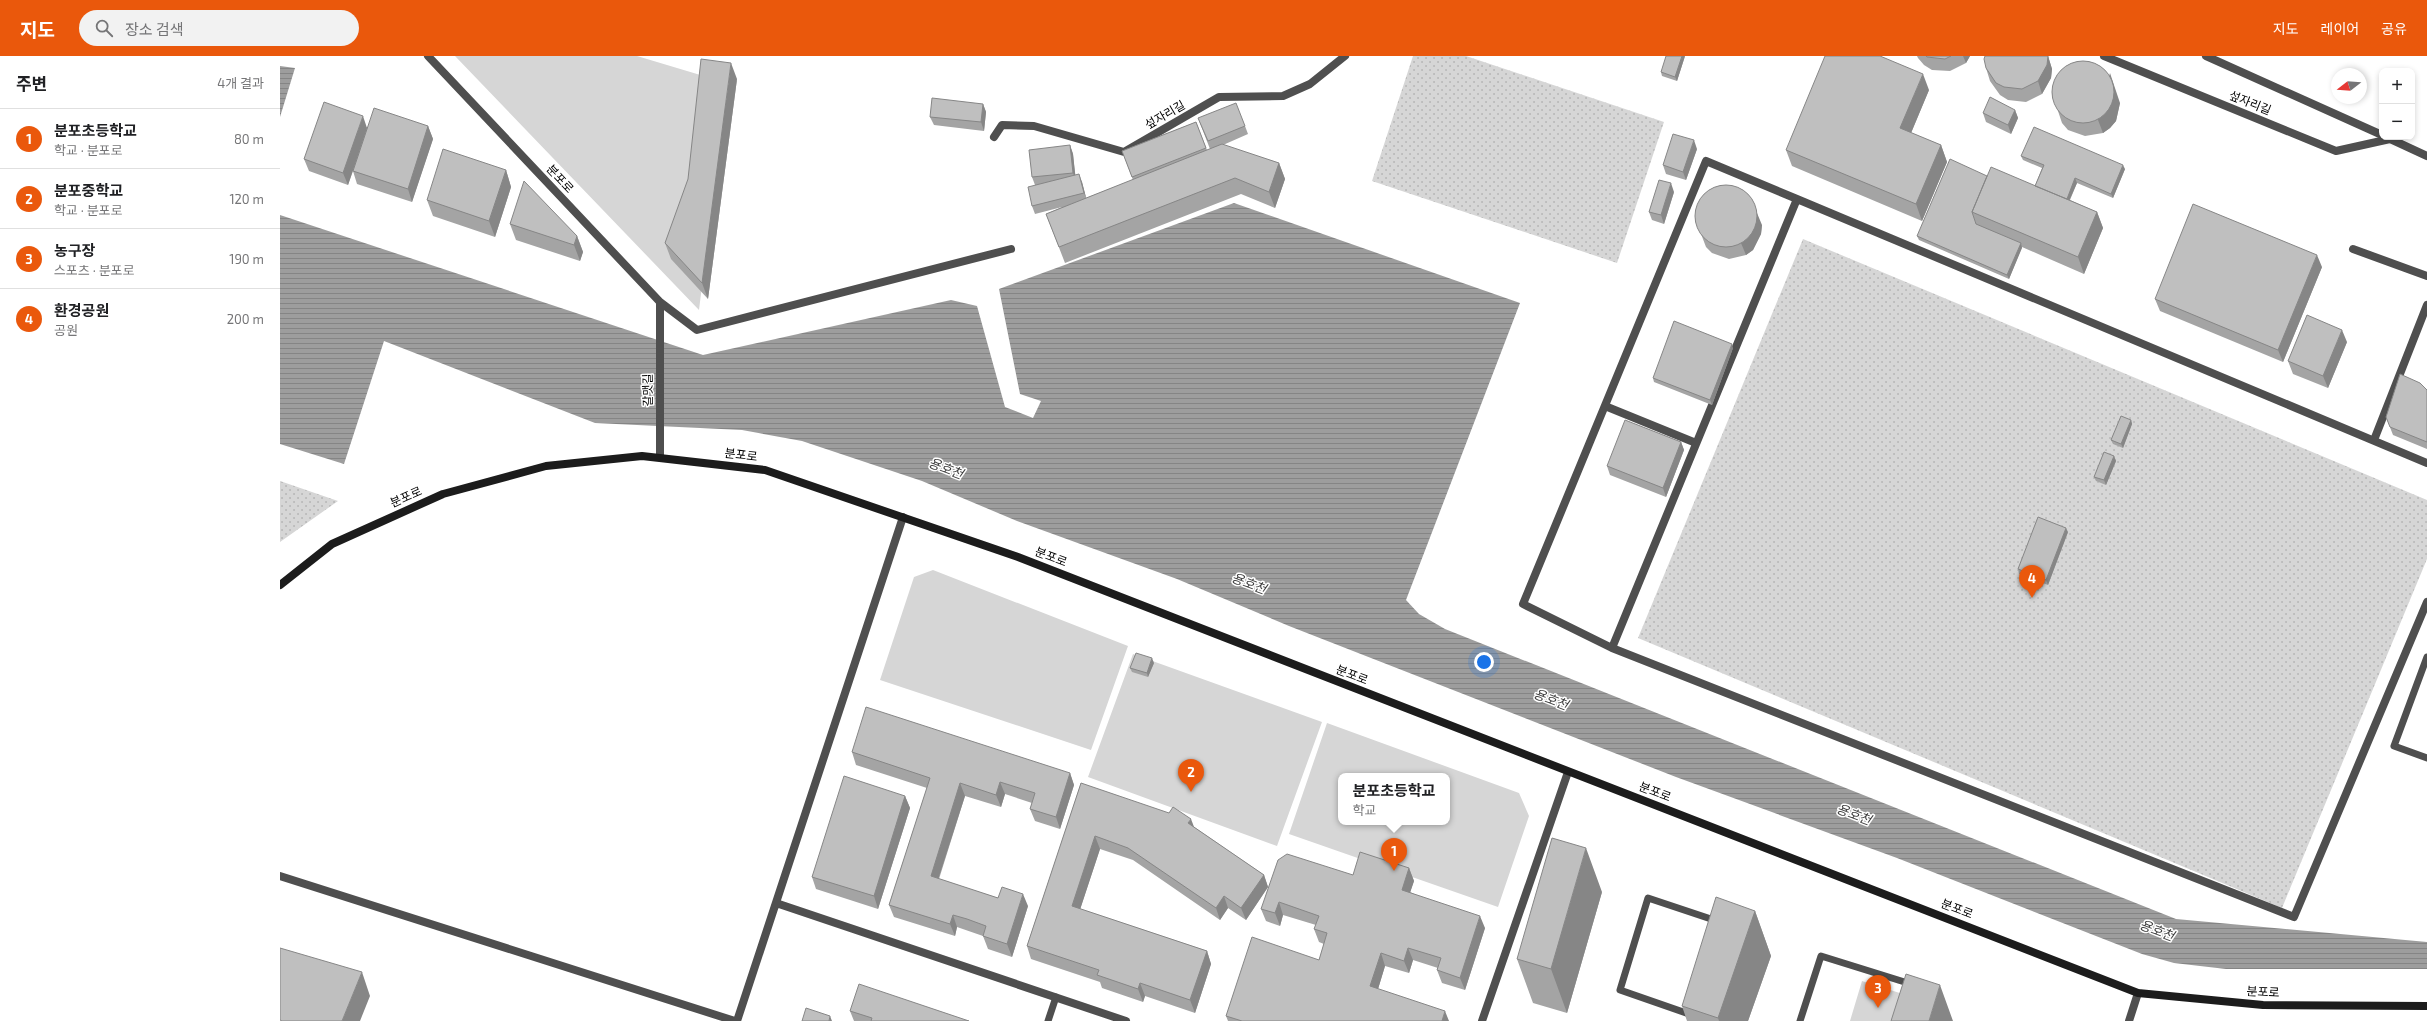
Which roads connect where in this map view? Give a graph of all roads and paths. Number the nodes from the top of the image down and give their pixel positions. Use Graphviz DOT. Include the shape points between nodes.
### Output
graph roads {
  1 [pos="428,56"];
  2 [pos="1345,56"];
  3 [pos="2104,56"];
  4 [pos="2206,56"];
  5 [pos="2379,134"];
  6 [pos="994,138"];
  7 [pos="2380,140"];
  8 [pos="2392,140"];
  9 [pos="2427,156"];
  10 [pos="1797,199"];
  11 [pos="1011,249"];
  12 [pos="2353,249"];
  13 [pos="2427,276"];
  14 [pos="660,302"];
  15 [pos="2427,305"];
  16 [pos="1605,406"];
  17 [pos="2374,440"];
  18 [pos="1696,443"];
  19 [pos="660,457"];
  20 [pos="2427,463"];
  21 [pos="904,517"];
  22 [pos="280,585"];
  23 [pos="2427,602"];
  24 [pos="1612,648"];
  25 [pos="2427,657"];
  26 [pos="2427,758"];
  27 [pos="1568,772"];
  28 [pos="280,876"];
  29 [pos="776,903"];
  30 [pos="1721,923"];
  31 [pos="1922,988"];
  32 [pos="2138,993"];
  33 [pos="1056,997"];
  34 [pos="2425,1006"];
  35 [pos="736,1021"];
  36 [pos="1048,1021"];
  37 [pos="1126,1021"];
  38 [pos="1482,1021"];
  39 [pos="1698,1021"];
  40 [pos="1800,1021"];
  41 [pos="2129,1021"];
  1 -- 14 [label="street, 분포로"];
  2 -- 6 [label="street, 섶자리길" via="1310,84 1283,96 1219,97 1124,152 1034,126 1002,124"];
  3 -- 7 [label="street, 섶자리길" via="2336,151"];
  4 -- 5 [label="street"];
  8 -- 9 [label="street"];
  10 -- 16 [label="street" via="1706,161"];
  10 -- 17 [label="street"];
  10 -- 18 [label="street"];
  11 -- 14 [label="street, 분포로" via="697,330"];
  12 -- 13 [label="street"];
  14 -- 19 [label="street, 갈맷길"];
  15 -- 17 [label="street"];
  16 -- 18 [label="street"];
  16 -- 24 [label="street" via="1523,604"];
  17 -- 20 [label="street"];
  18 -- 24 [label="street"];
  19 -- 21 [label="main road, 분포로" via="765,470"];
  19 -- 22 [label="main road, 분포로" via="642,456 546,466 443,494 332,544"];
  21 -- 27 [label="main road, 분포로" via="1018,558"];
  21 -- 29 [label="street"];
  23 -- 24 [label="street" via="2294,917"];
  25 -- 26 [label="lane" via="2394,746"];
  27 -- 32 [label="main road, 분포로"];
  27 -- 38 [label="street"];
  28 -- 35 [label="street"];
  29 -- 33 [label="street"];
  29 -- 35 [label="street"];
  30 -- 39 [label="lane" via="1648,898 1620,990 1699,1018"];
  31 -- 40 [label="lane" via="1821,956"];
  32 -- 34 [label="main road, 분포로" via="2263,1005"];
  32 -- 41 [label="street"];
  33 -- 36 [label="lane"];
  33 -- 37 [label="street"];
}
